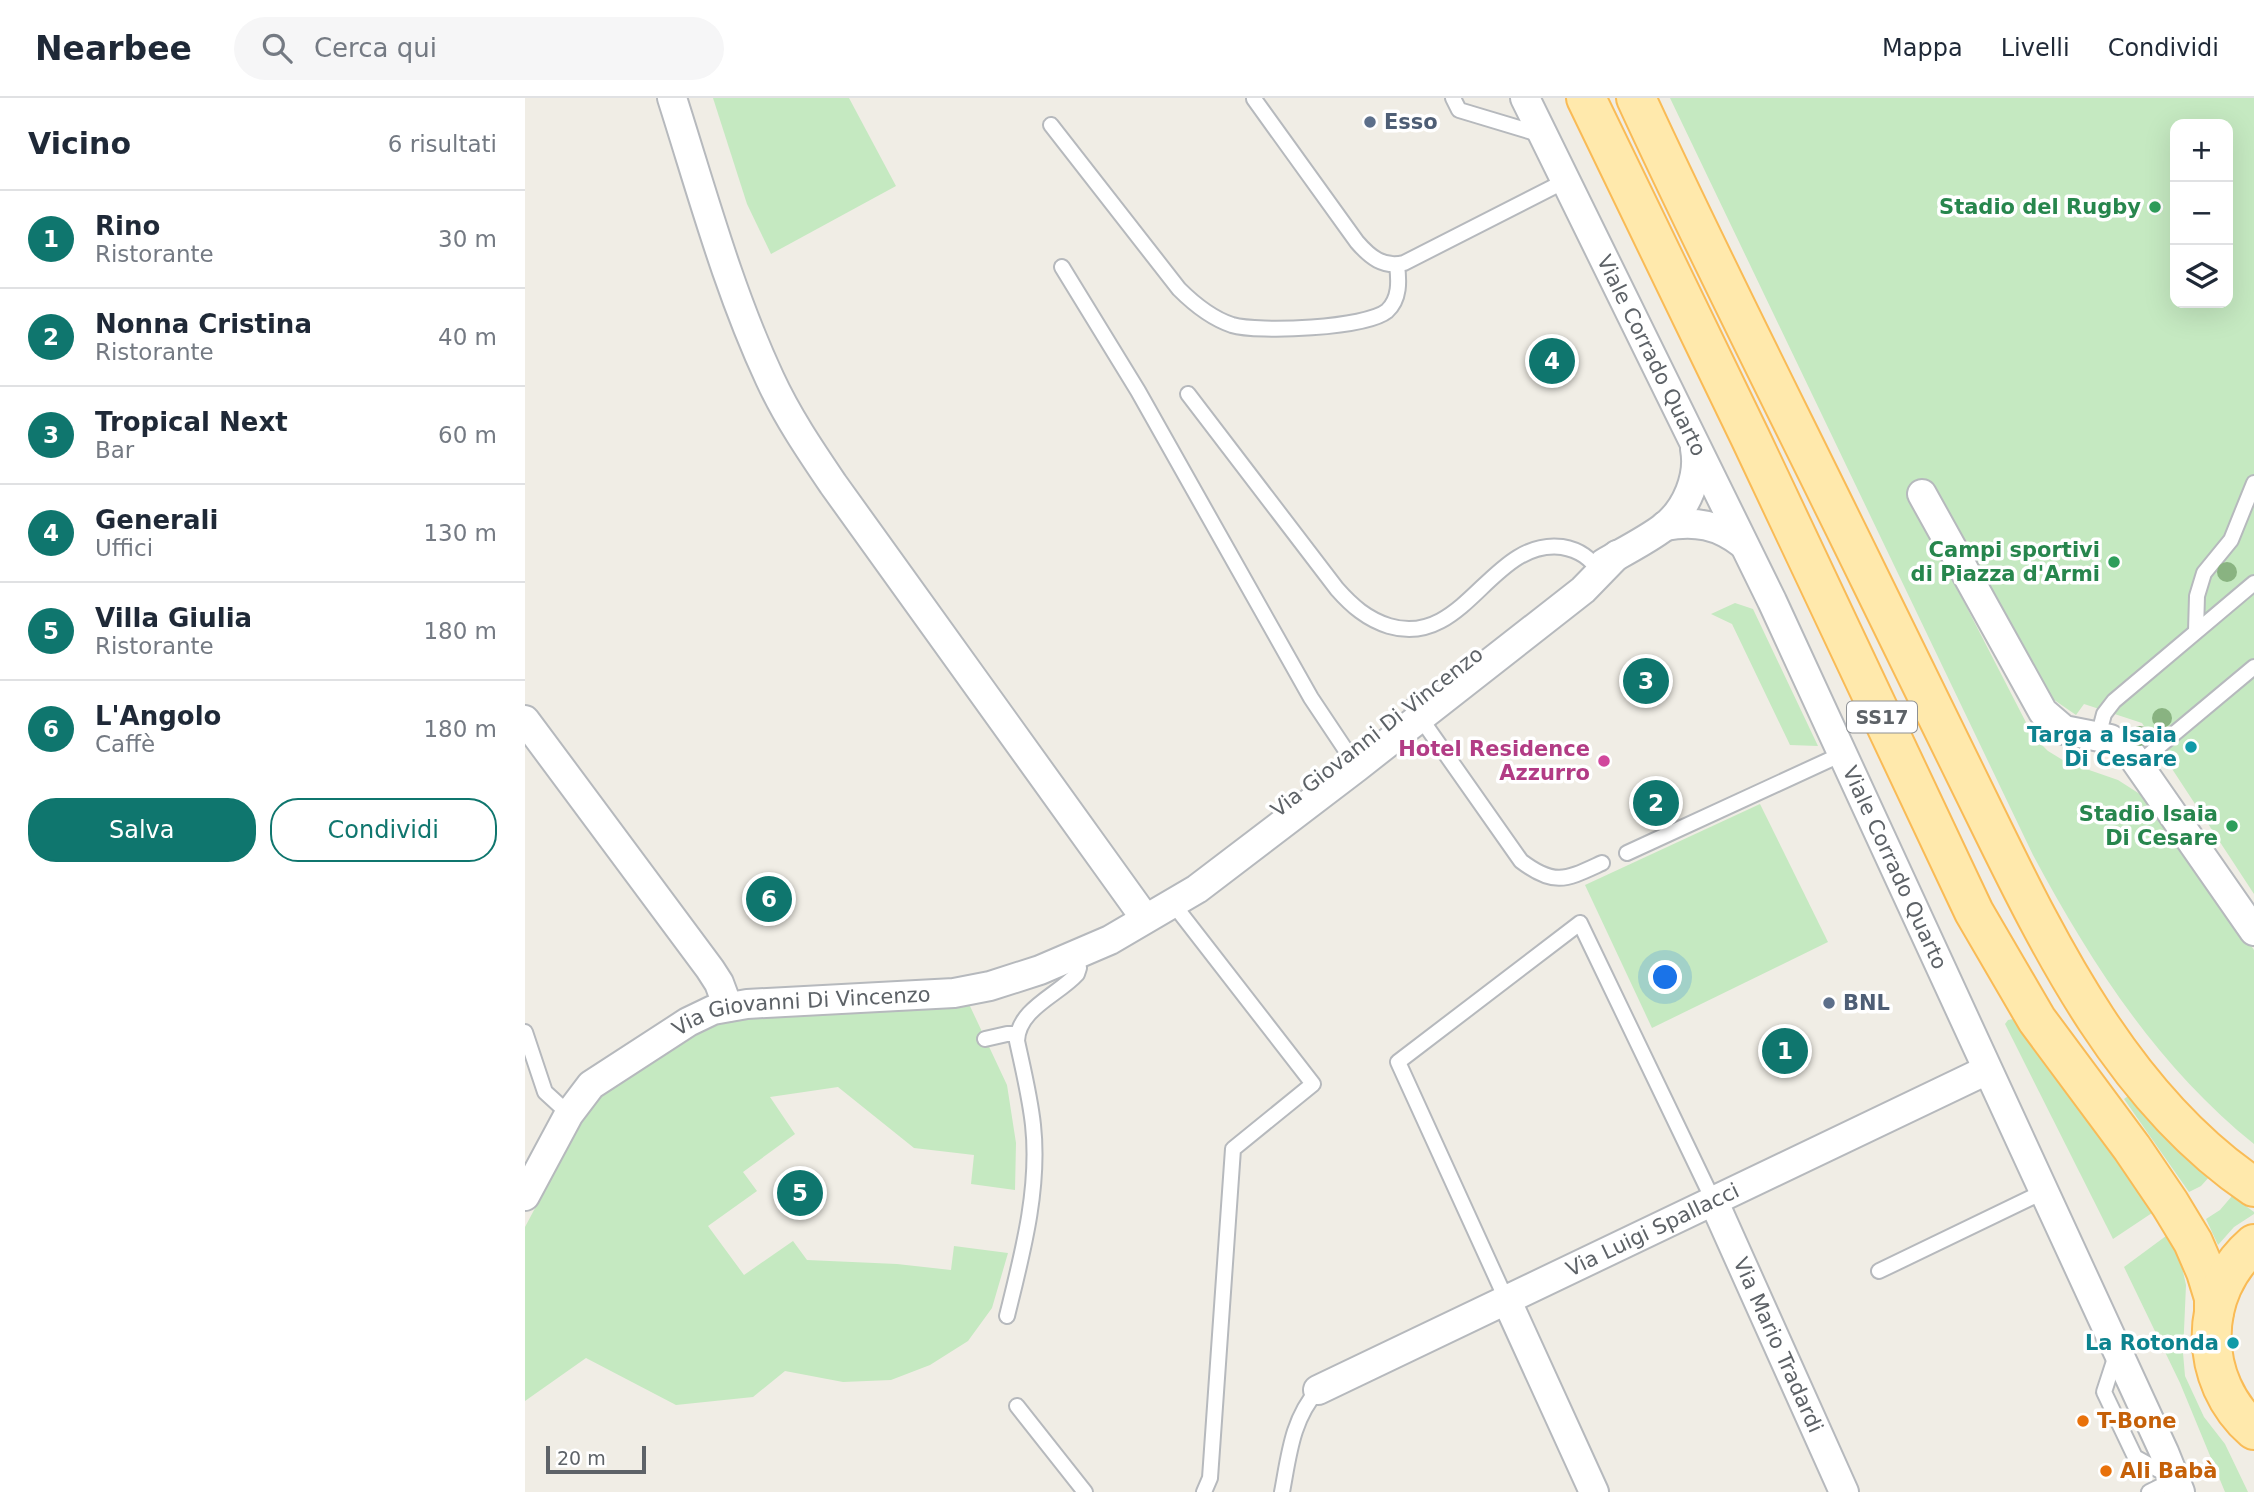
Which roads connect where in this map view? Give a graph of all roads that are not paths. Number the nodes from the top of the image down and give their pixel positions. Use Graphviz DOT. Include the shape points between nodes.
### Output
graph roads {
  1 [pos="672,98"];
  2 [pos="1453,98"];
  3 [pos="1525,98"];
  4 [pos="1586,98"];
  5 [pos="1636,98"];
  6 [pos="1254,99"];
  7 [pos="1051,125"];
  8 [pos="1543,135"];
  9 [pos="1565,181"];
  10 [pos="1397,265"];
  11 [pos="1062,267"];
  12 [pos="1188,394"];
  13 [pos="1695,447"];
  14 [pos="2254,483"];
  15 [pos="1922,494"];
  16 [pos="1665,526"];
  17 [pos="1743,544"];
  18 [pos="1605,565"];
  19 [pos="2254,583"];
  20 [pos="2196,631"];
  21 [pos="2254,667"];
  22 [pos="1416,712"];
  23 [pos="525,720"];
  24 [pos="2098,737"];
  25 [pos="1842,754"];
  26 [pos="1353,761"];
  27 [pos="2139,763"];
  28 [pos="1627,853"];
  29 [pos="1602,863"];
  30 [pos="1170,900"];
  31 [pos="1145,918"];
  32 [pos="2254,930"];
  33 [pos="1075,957"];
  34 [pos="728,1007"];
  35 [pos="525,1032"];
  36 [pos="1017,1034"];
  37 [pos="985,1039"];
  38 [pos="1987,1070"];
  39 [pos="569,1114"];
  40 [pos="2254,1186"];
  41 [pos="2043,1192"];
  42 [pos="525,1196"];
  43 [pos="1713,1200"];
  44 [pos="2254,1244"];
  45 [pos="1879,1271"];
  46 [pos="1506,1299"];
  47 [pos="2214,1312"];
  48 [pos="1007,1316"];
  49 [pos="1318,1390"];
  50 [pos="1017,1405"];
  51 [pos="2250,1432"];
  52 [pos="2175,1488"];
  53 [pos="1085,1492"];
  54 [pos="1204,1492"];
  55 [pos="1282,1492"];
  56 [pos="1594,1492"];
  57 [pos="1844,1492"];
  58 [pos="2149,1492"];
  1 -- 31 [label="street" via="741,311 771,382 813,454"];
  2 -- 8 [label="lane" via="1459,110"];
  3 -- 8 [label="street, Viale Corrado Quarto"];
  4 -- 47 [label="main road, SS17" via="1974,912 2037,1020 2132,1148 2193,1242 2214,1298"];
  5 -- 40 [label="main road, SS17" via="2054,950 2140,1078 2210,1152"];
  6 -- 10 [label="lane" via="1357,242 1381,263"];
  7 -- 10 [label="lane" via="1179,289 1222,321 1269,330 1379,316 1397,296"];
  8 -- 9 [label="street, Viale Corrado Quarto"];
  9 -- 10 [label="lane"];
  9 -- 13 [label="street, Viale Corrado Quarto"];
  11 -- 26 [label="lane" via="1311,698"];
  12 -- 18 [label="lane" via="1337,589 1355,608 1378,622 1405,629 1436,623 1532,549 1570,548"];
  13 -- 16 [label="street, Via Giovanni Di Vincenzo" via="1697,468 1692,487"];
  13 -- 17 [label="street, Viale Corrado Quarto"];
  14 -- 20 [label="lane" via="2231,540 2204,573 2197,596"];
  15 -- 24 [label="street" via="2043,712 2064,730"];
  16 -- 17 [label="street, Via Giovanni Di Vincenzo" via="1707,525"];
  16 -- 18 [label="street, Via Giovanni Di Vincenzo"];
  17 -- 25 [label="street, Viale Corrado Quarto"];
  18 -- 22 [label="street, Via Giovanni Di Vincenzo" via="1565,587"];
  19 -- 20 [label="lane"];
  20 -- 24 [label="lane" via="2114,701 2104,714"];
  21 -- 27 [label="lane"];
  22 -- 26 [label="street, Via Giovanni Di Vincenzo"];
  22 -- 29 [label="lane" via="1521,861 1537,873 1566,879"];
  23 -- 34 [label="street" via="710,970"];
  24 -- 27 [label="street" via="2124,746"];
  25 -- 28 [label="lane"];
  25 -- 38 [label="street, Viale Corrado Quarto"];
  26 -- 30 [label="street, Via Giovanni Di Vincenzo" via="1189,877"];
  27 -- 32 [label="street"];
  30 -- 31 [label="street, Via Giovanni Di Vincenzo"];
  30 -- 54 [label="lane" via="1313,1084 1233,1149 1209,1478"];
  31 -- 33 [label="street, Via Giovanni Di Vincenzo"];
  33 -- 34 [label="street, Via Giovanni Di Vincenzo" via="954,993"];
  33 -- 36 [label="lane" via="1077,974 1025,1018"];
  34 -- 39 [label="street, Via Giovanni Di Vincenzo" via="688,1022 610,1071 591,1085"];
  35 -- 39 [label="lane" via="545,1092"];
  36 -- 37 [label="lane"];
  36 -- 48 [label="lane" via="1033,1125 1035,1171"];
  38 -- 41 [label="street, Viale Corrado Quarto"];
  38 -- 43 [label="street, Via Luigi Spallacci"];
  39 -- 42 [label="street, Via Giovanni Di Vincenzo"];
  41 -- 45 [label="lane"];
  41 -- 52 [label="street, Viale Corrado Quarto"];
  43 -- 46 [label="street, Via Luigi Spallacci"];
  43 -- 46 [label="lane" via="1580,923 1398,1062"];
  43 -- 57 [label="street, Via Mario Tradardi"];
  44 -- 47 [label="main road, SS17" via="2227,1276"];
  46 -- 49 [label="street, Via Luigi Spallacci"];
  46 -- 56 [label="street"];
  47 -- 51 [label="main road, SS17" via="2211,1350 2217,1375"];
  49 -- 55 [label="lane" via="1300,1414"];
  50 -- 53 [label="lane"];
  52 -- 58 [label="lane"];
}
